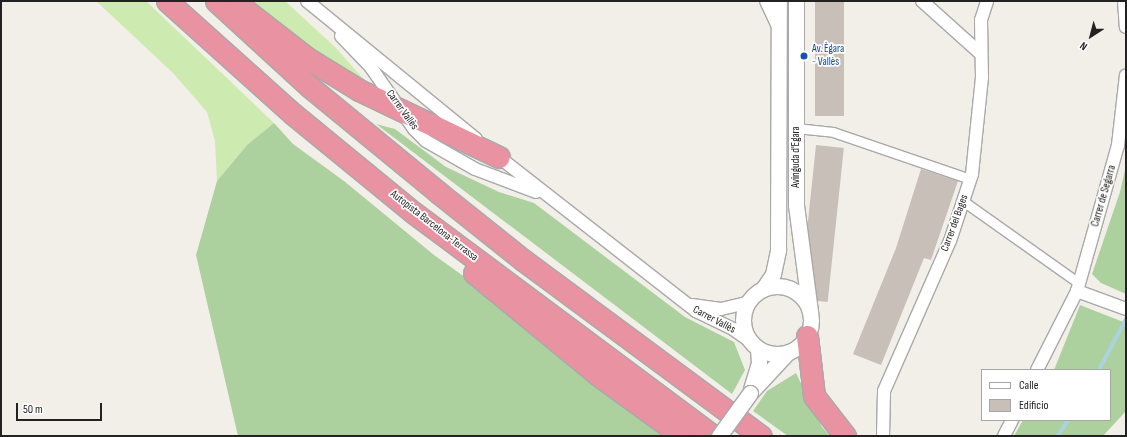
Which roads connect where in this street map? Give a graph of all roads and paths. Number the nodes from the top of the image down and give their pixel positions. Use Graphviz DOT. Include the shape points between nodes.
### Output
graph roads {
  1 [pos="167,1"];
  2 [pos="216,1"];
  3 [pos="234,1"];
  4 [pos="306,1"];
  5 [pos="766,1"];
  6 [pos="779,1"];
  7 [pos="796,1"];
  8 [pos="922,1"];
  9 [pos="987,1"];
  10 [pos="1124,1"];
  11 [pos="1126,27"];
  12 [pos="779,32"];
  13 [pos="981,54"];
  14 [pos="1126,75"];
  15 [pos="400,110"];
  16 [pos="796,128"];
  17 [pos="499,158"];
  18 [pos="970,179"];
  19 [pos="963,201"];
  20 [pos="564,210"];
  21 [pos="414,213"];
  22 [pos="1078,287"];
  23 [pos="763,289"];
  24 [pos="679,299"];
  25 [pos="748,303"];
  26 [pos="1126,309"];
  27 [pos="810,312"];
  28 [pos="807,336"];
  29 [pos="754,345"];
  30 [pos="787,353"];
  31 [pos="1037,369"];
  32 [pos="750,393"];
  33 [pos="1012,421"];
  34 [pos="682,436"];
  35 [pos="713,436"];
  36 [pos="720,436"];
  37 [pos="761,436"];
  38 [pos="845,436"];
  39 [pos="883,436"];
  40 [pos="1004,436"];
  1 -- 21 [label="highway, Autopista Barcelona-Terrassa" via="293,114"];
  2 -- 37 [label="highway" via="310,87 439,193 529,264"];
  3 -- 15 [label="highway" via="307,58 359,90"];
  4 -- 15 [label="street, Carrer Vallès" via="370,66"];
  4 -- 17 [label="street, Carrer Vallès"];
  5 -- 12 [label="street"];
  6 -- 12 [label="street, Avinguda d'Egara"];
  7 -- 16 [label="street, Avinguda d'Egara"];
  8 -- 13 [label="street"];
  9 -- 13 [label="street, Carrer del Bages" via="981,20"];
  10 -- 11 [label="street"];
  12 -- 23 [label="street, Avinguda d'Egara" via="778,250 773,274"];
  13 -- 18 [label="street, Carrer del Bages" via="982,78"];
  14 -- 22 [label="street, Carrer de Segarra" via="1118,146"];
  15 -- 17 [label="highway"];
  15 -- 20 [label="street, Carrer Vallès" via="426,141 449,156 475,169 529,188"];
  16 -- 18 [label="street" via="833,132"];
  16 -- 27 [label="street, Avinguda d'Egara" via="796,205"];
  17 -- 20 [label="street, Carrer Vallès"];
  18 -- 19 [label="street, Carrer del Bages"];
  19 -- 22 [label="street"];
  19 -- 39 [label="street, Carrer del Bages" via="950,241 884,392"];
  20 -- 24 [label="street, Carrer Vallès"];
  21 -- 34 [label="highway" via="484,283 598,375"];
  21 -- 35 [label="highway, Autopista Barcelona-Terrassa"];
  22 -- 26 [label="street" via="1096,298"];
  22 -- 31 [label="street, Carrer de Segarra"];
  23 -- 25 [label="street"];
  23 -- 27 [label="street" via="787,288 805,302"];
  24 -- 25 [label="street, Carrer Vallès" via="710,309 730,308"];
  24 -- 29 [label="street, Carrer Vallès" via="696,311 733,329"];
  25 -- 29 [label="street" via="743,324"];
  27 -- 28 [label="street" via="811,324"];
  28 -- 30 [label="street" via="798,347"];
  28 -- 38 [label="highway" via="814,396"];
  29 -- 30 [label="street" via="769,354"];
  29 -- 32 [label="street" via="759,362"];
  30 -- 32 [label="street"];
  32 -- 36 [label="street, bridge"];
  33 -- 40 [label="street"];
}
